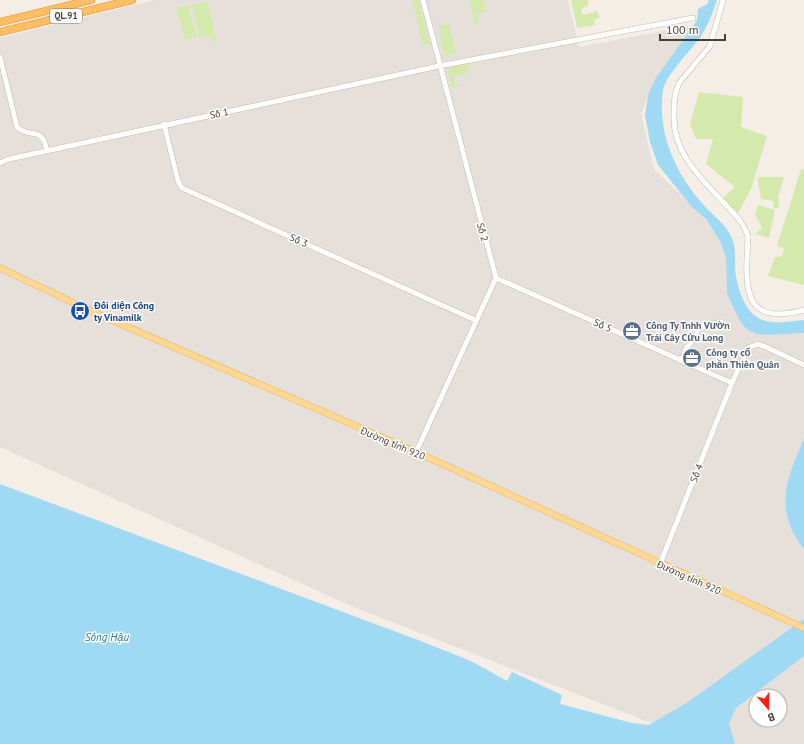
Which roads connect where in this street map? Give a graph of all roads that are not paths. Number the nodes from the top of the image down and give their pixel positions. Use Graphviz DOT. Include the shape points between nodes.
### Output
graph roads {
  1 [pos="91,0"];
  2 [pos="132,0"];
  3 [pos="423,0"];
  4 [pos="723,0"];
  5 [pos="693,18"];
  6 [pos="0,22"];
  7 [pos="0,32"];
  8 [pos="0,57"];
  9 [pos="439,66"];
  10 [pos="164,124"];
  11 [pos="47,150"];
  12 [pos="0,163"];
  13 [pos="0,268"];
  14 [pos="496,278"];
  15 [pos="804,310"];
  16 [pos="476,320"];
  17 [pos="721,322"];
  18 [pos="682,361"];
  19 [pos="804,365"];
  20 [pos="732,383"];
  21 [pos="416,452"];
  22 [pos="660,564"];
  23 [pos="804,628"];
  1 -- 6 [label="highway, QL.91"];
  2 -- 7 [label="highway, QL.91"];
  3 -- 9 [label="street, Số 2"];
  4 -- 15 [label="street" via="710,46 679,83 676,91 673,107 675,132 694,172 745,229 748,236 748,288 758,308 776,315"];
  5 -- 9 [label="street, Số 1"];
  8 -- 11 [label="street" via="17,126 43,138"];
  9 -- 10 [label="street, Số 1"];
  9 -- 14 [label="street, Số 2"];
  10 -- 11 [label="street, Số 1"];
  10 -- 16 [label="street, Số 3" via="182,188"];
  11 -- 12 [label="street, Số 1"];
  13 -- 21 [label="main road, Đường tỉnh 920" via="100,315"];
  14 -- 16 [label="street"];
  14 -- 18 [label="street, Số 5"];
  16 -- 21 [label="street"];
  17 -- 18 [label="street" via="698,328 696,337 686,348"];
  18 -- 20 [label="street, Số 5"];
  19 -- 20 [label="street, Số 4" via="766,347 754,345 748,348"];
  20 -- 22 [label="street, Số 4"];
  21 -- 22 [label="main road, Đường tỉnh 920"];
  22 -- 23 [label="main road, Đường tỉnh 920"];
}
